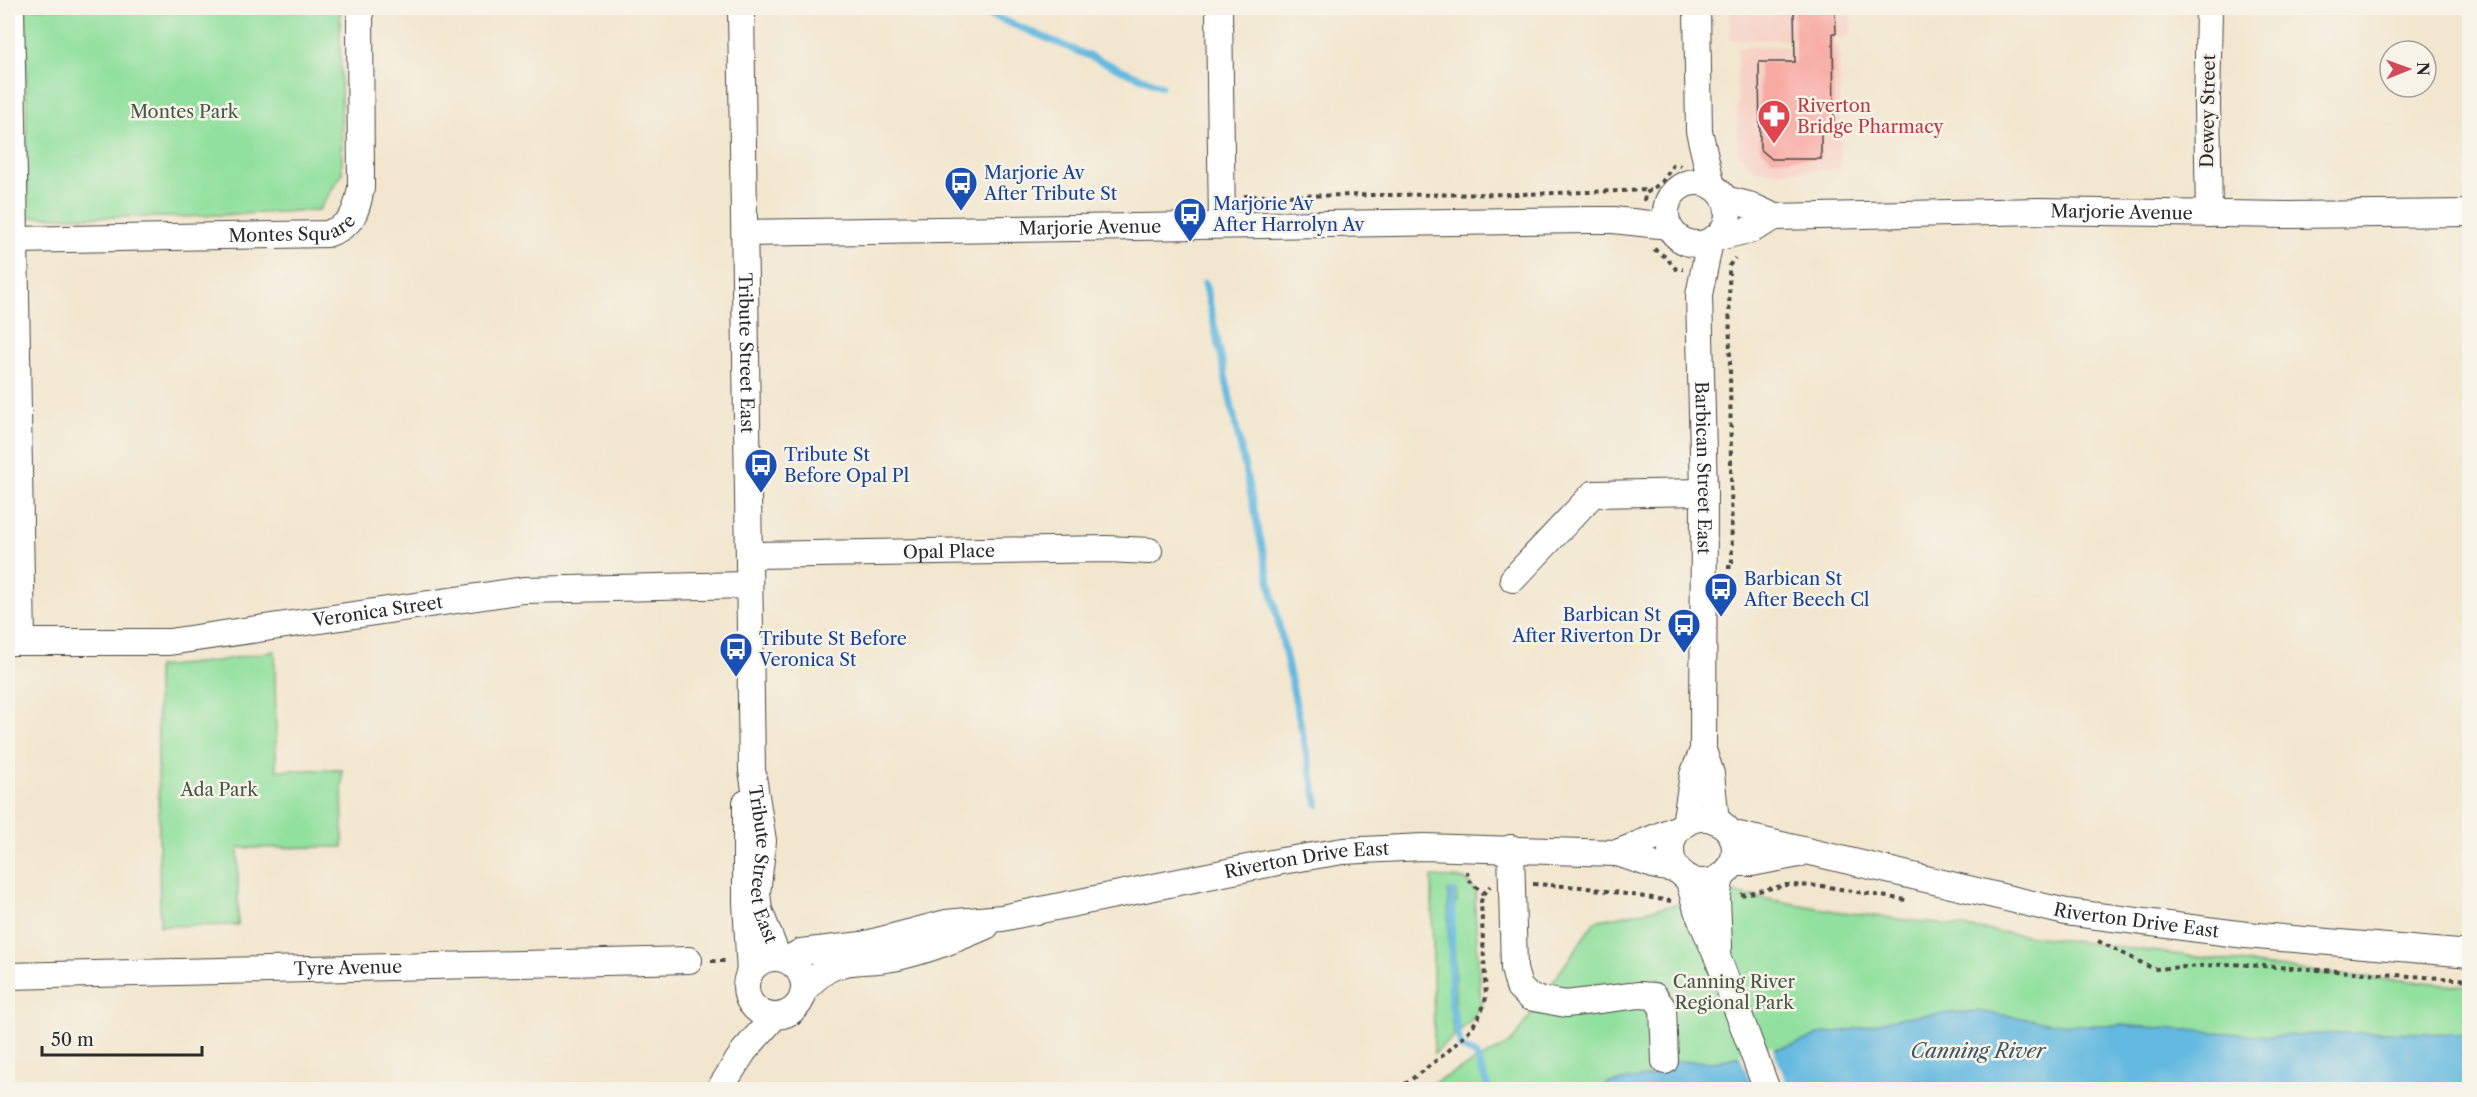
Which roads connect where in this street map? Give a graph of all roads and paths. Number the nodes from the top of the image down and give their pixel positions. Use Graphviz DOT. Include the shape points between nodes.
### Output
graph roads {
  1 [pos="11,8"];
  2 [pos="360,8"];
  3 [pos="741,8"];
  4 [pos="1219,8"];
  5 [pos="1697,8"];
  6 [pos="2210,8"];
  7 [pos="1699,131"];
  8 [pos="1718,192"];
  9 [pos="1234,196"];
  10 [pos="1668,202"];
  11 [pos="2469,213"];
  12 [pos="2209,214"];
  13 [pos="1775,217"];
  14 [pos="1222,225"];
  15 [pos="745,233"];
  16 [pos="15,240"];
  17 [pos="1713,240"];
  18 [pos="1650,246"];
  19 [pos="1738,254"];
  20 [pos="1683,269"];
  21 [pos="1699,295"];
  22 [pos="1704,492"];
  23 [pos="1149,550"];
  24 [pos="748,555"];
  25 [pos="1721,567"];
  26 [pos="1513,579"];
  27 [pos="748,585"];
  28 [pos="15,642"];
  29 [pos="1703,750"];
  30 [pos="752,771"];
  31 [pos="1683,826"];
  32 [pos="1723,827"];
  33 [pos="1511,848"];
  34 [pos="1809,852"];
  35 [pos="1617,853"];
  36 [pos="1735,868"];
  37 [pos="1683,874"];
  38 [pos="1511,883"];
  39 [pos="1754,893"];
  40 [pos="1742,894"];
  41 [pos="1674,901"];
  42 [pos="1742,906"];
  43 [pos="1002,918"];
  44 [pos="2469,954"];
  45 [pos="783,959"];
  46 [pos="689,960"];
  47 [pos="1719,961"];
  48 [pos="8,976"];
  49 [pos="749,987"];
  50 [pos="807,1000"];
  51 [pos="782,1023"];
  52 [pos="744,1051"];
  53 [pos="1665,1061"];
  54 [pos="718,1089"];
  55 [pos="1398,1089"];
  56 [pos="1767,1089"];
  1 -- 16 [label="street"];
  2 -- 16 [label="street, Montes Square" via="360,188 357,209 340,229 327,234"];
  3 -- 15 [label="street, Tribute Street East"];
  4 -- 14 [label="street"];
  5 -- 7 [label="street"];
  6 -- 12 [label="street, Dewey Street"];
  7 -- 8 [label="street"];
  7 -- 10 [label="street"];
  8 -- 10 [label="street, Marjorie Avenue" via="1697,182"];
  8 -- 13 [label="street, Marjorie Avenue"];
  8 -- 17 [label="street" via="1728,207 1726,225"];
  9 -- 10 [label="path" via="1514,194"];
  10 -- 14 [label="street, Marjorie Avenue" via="1613,220"];
  10 -- 17 [label="street, Marjorie Avenue" via="1691,244"];
  10 -- 21 [label="street, Barbican Street East"];
  11 -- 12 [label="street, Marjorie Avenue"];
  12 -- 13 [label="street, Marjorie Avenue" via="2039,211"];
  13 -- 17 [label="street, Marjorie Avenue" via="1753,229"];
  14 -- 15 [label="street, Marjorie Avenue"];
  15 -- 24 [label="street, Tribute Street East"];
  16 -- 28 [label="street"];
  17 -- 21 [label="street, Barbican Street East"];
  18 -- 20 [label="path" via="1676,269"];
  19 -- 25 [label="path" via="1729,266 1732,567"];
  21 -- 22 [label="street, Barbican Street East"];
  22 -- 26 [label="street" via="1593,494"];
  22 -- 29 [label="street, Barbican Street East"];
  23 -- 24 [label="street, Opal Place"];
  24 -- 27 [label="street, Tribute Street East"];
  27 -- 28 [label="street, Veronica Street" via="524,590 179,641"];
  27 -- 30 [label="street, Tribute Street East"];
  29 -- 31 [label="street, Barbican Street East" via="1693,775"];
  29 -- 32 [label="street, Barbican Street East"];
  30 -- 45 [label="street, Tribute Street East" via="763,841 759,910"];
  30 -- 49 [label="street, Tribute Street East" via="745,814"];
  31 -- 32 [label="street, Riverton Drive East" via="1705,818"];
  31 -- 35 [label="street, Riverton Drive East"];
  31 -- 37 [label="street" via="1671,852"];
  32 -- 34 [label="street, Riverton Drive East"];
  32 -- 36 [label="street" via="1734,843"];
  33 -- 35 [label="street, Riverton Drive East"];
  33 -- 38 [label="street"];
  33 -- 43 [label="street, Riverton Drive East" via="1343,851"];
  34 -- 36 [label="street, Riverton Drive East"];
  34 -- 44 [label="street, Riverton Drive East" via="2066,912 2246,935"];
  35 -- 37 [label="street, Riverton Drive East"];
  36 -- 37 [label="street, Riverton Drive East" via="1705,882"];
  36 -- 39 [label="path"];
  36 -- 47 [label="street" via="1717,898"];
  37 -- 47 [label="street"];
  38 -- 41 [label="path" via="1581,887"];
  38 -- 53 [label="street" via="1514,969 1519,987 1529,997 1566,1004 1654,996 1663,1008"];
  38 -- 55 [label="path" via="1497,883 1483,894 1484,1011 1432,1065"];
  40 -- 42 [label="path"];
  43 -- 45 [label="street, Riverton Drive East" via="946,922 862,945 801,952"];
  43 -- 50 [label="street, Riverton Drive East" via="946,944 896,957 847,961 819,973"];
  45 -- 49 [label="street, Riverton Drive East" via="762,961"];
  45 -- 50 [label="street" via="801,972"];
  46 -- 48 [label="street, Tyre Avenue"];
  46 -- 49 [label="path" via="737,962"];
  47 -- 56 [label="street"];
  49 -- 51 [label="street" via="766,1014"];
  49 -- 52 [label="street, Riverton Drive East"];
  50 -- 51 [label="path"];
  50 -- 51 [label="street, Riverton Drive East" via="784,1015"];
  51 -- 52 [label="street, Riverton Drive East"];
  52 -- 54 [label="street, Riverton Drive East"];
}
